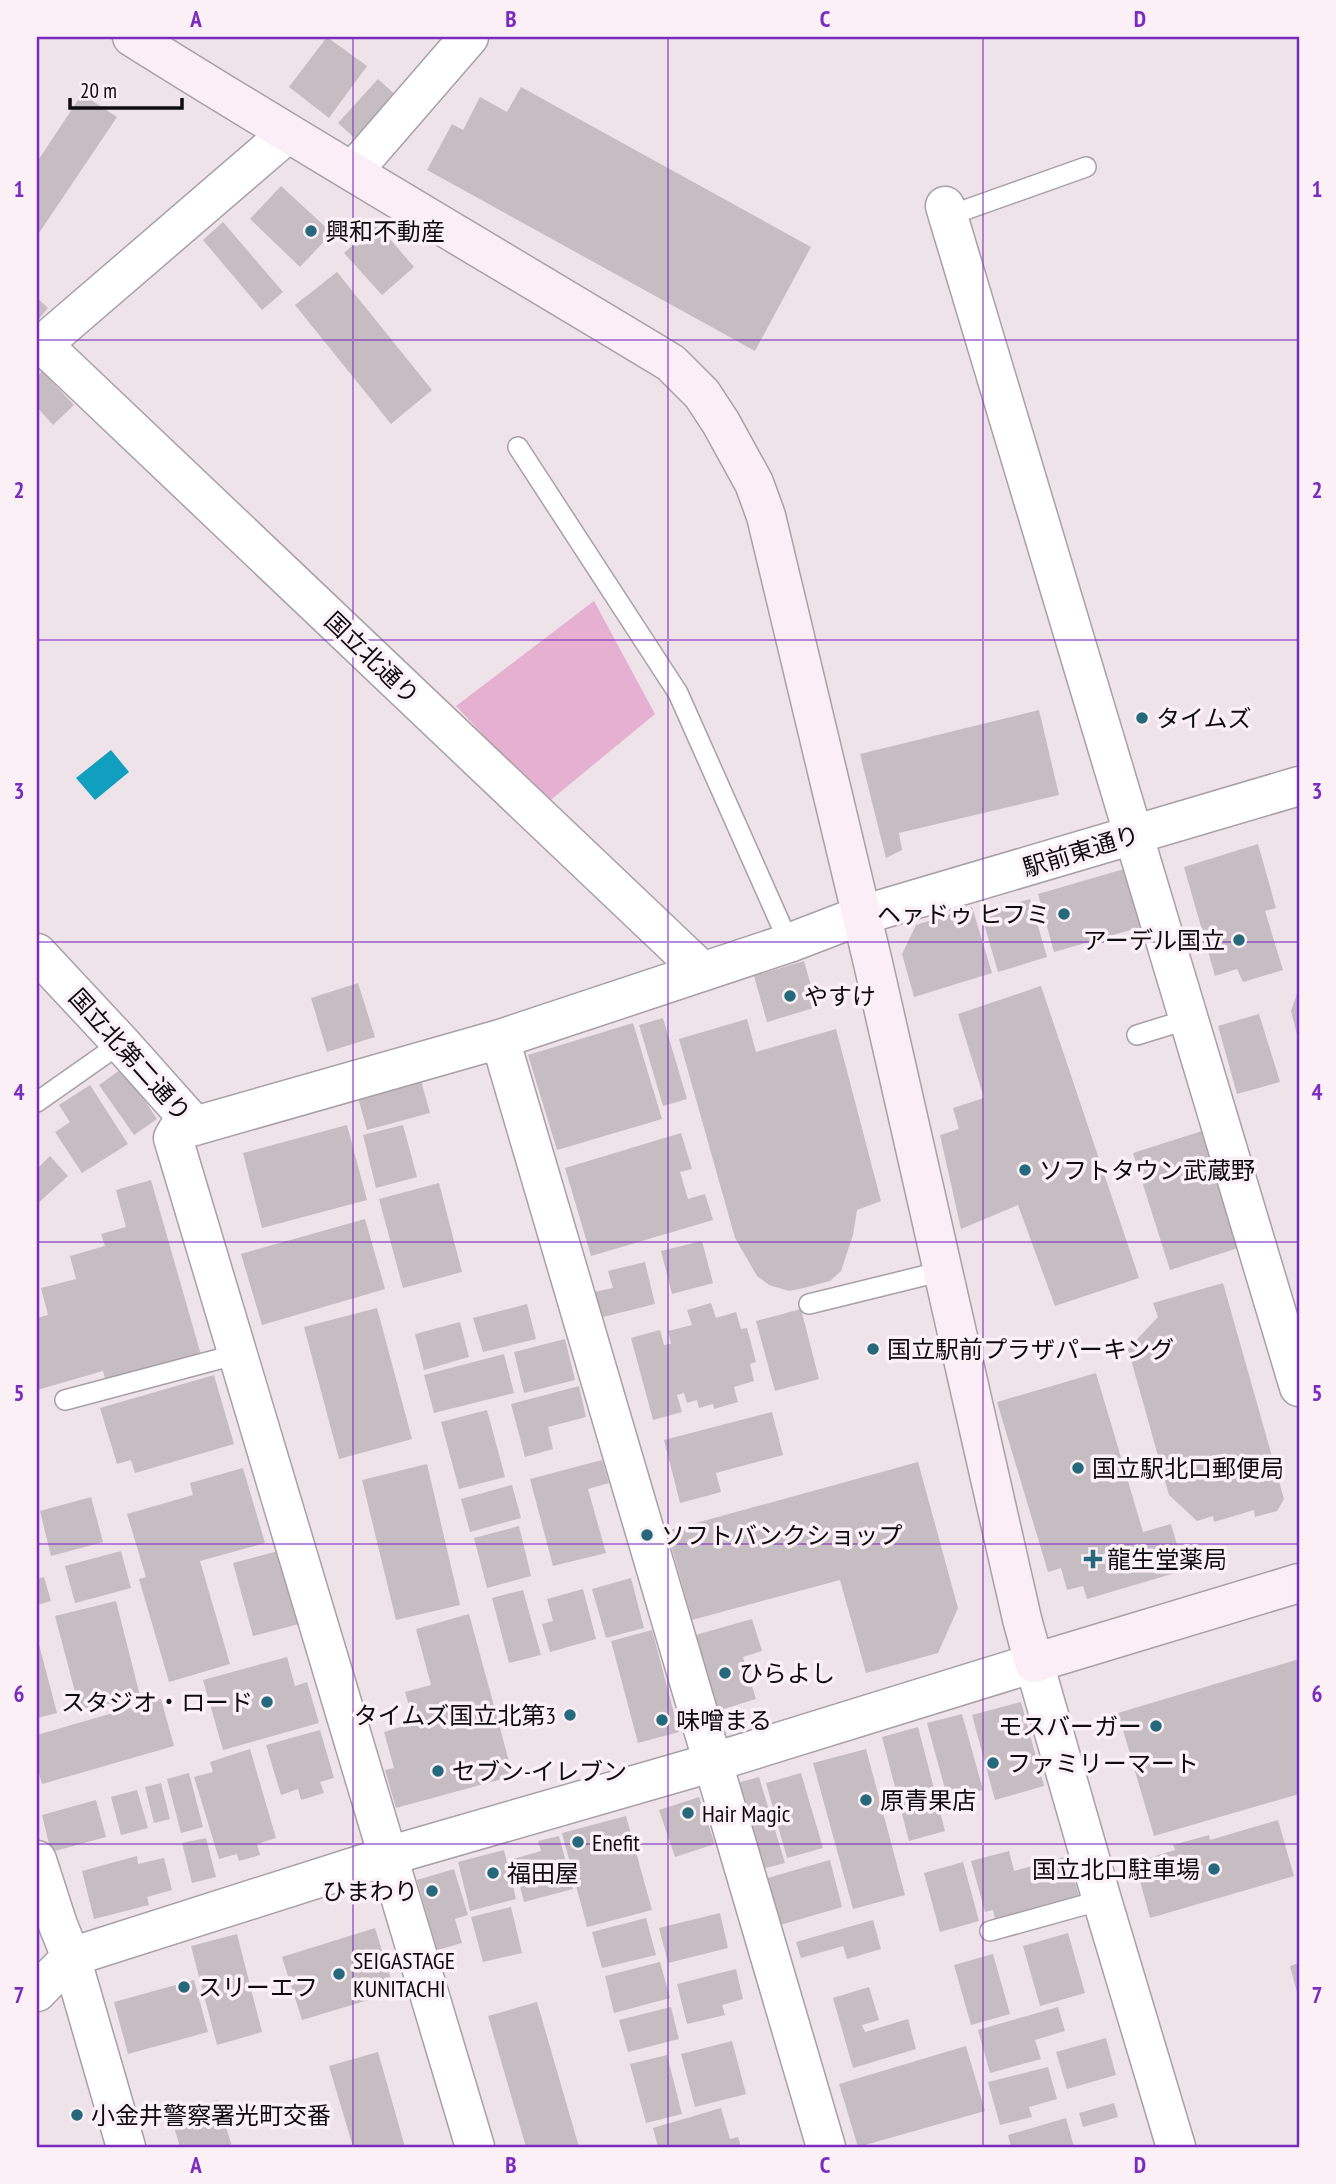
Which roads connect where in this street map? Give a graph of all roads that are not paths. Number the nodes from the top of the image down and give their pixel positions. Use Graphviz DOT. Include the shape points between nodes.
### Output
graph roads {
  1 [pos="132,37"];
  2 [pos="469,37"];
  3 [pos="287,134"];
  4 [pos="1086,167"];
  5 [pos="353,171"];
  6 [pos="946,211"];
  7 [pos="39,347"];
  8 [pos="517,447"];
  9 [pos="1299,786"];
  10 [pos="1134,835"];
  11 [pos="862,915"];
  12 [pos="789,943"];
  13 [pos="37,953"];
  14 [pos="702,971"];
  15 [pos="1189,1019"];
  16 [pos="1137,1035"];
  17 [pos="500,1039"];
  18 [pos="121,1043"];
  19 [pos="37,1102"];
  20 [pos="195,1126"];
  21 [pos="943,1270"];
  22 [pos="809,1304"];
  23 [pos="238,1354"];
  24 [pos="1299,1387"];
  25 [pos="65,1401"];
  26 [pos="1299,1583"];
  27 [pos="1034,1663"];
  28 [pos="714,1762"];
  29 [pos="388,1856"];
  30 [pos="37,1860"];
  31 [pos="1102,1900"];
  32 [pos="990,1931"];
  33 [pos="71,1957"];
  34 [pos="37,1992"];
  35 [pos="126,2147"];
  36 [pos="475,2147"];
  37 [pos="826,2147"];
  38 [pos="1176,2147"];
  1 -- 3 [label="main road"];
  2 -- 5 [label="street"];
  3 -- 5 [label="main road"];
  3 -- 7 [label="street"];
  4 -- 6 [label="lane"];
  5 -- 11 [label="main road" via="671,363 702,394 754,483 766,516"];
  6 -- 10 [label="street"];
  7 -- 14 [label="street, 国立北通り"];
  8 -- 12 [label="lane" via="678,694"];
  9 -- 10 [label="street, 駅前東通り"];
  10 -- 11 [label="street, 駅前東通り"];
  10 -- 15 [label="street"];
  11 -- 12 [label="street, 駅前東通り"];
  11 -- 21 [label="main road"];
  12 -- 14 [label="street, 駅前東通り"];
  13 -- 18 [label="street, 国立北第二通り"];
  14 -- 17 [label="street, 駅前東通り"];
  15 -- 16 [label="lane"];
  15 -- 24 [label="street"];
  17 -- 20 [label="street, 駅前東通り"];
  17 -- 28 [label="street"];
  18 -- 19 [label="lane"];
  18 -- 20 [label="street, 国立北第二通り"];
  20 -- 23 [label="street" via="177,1130 173,1138"];
  21 -- 22 [label="lane"];
  21 -- 27 [label="main road"];
  23 -- 25 [label="lane"];
  23 -- 29 [label="street"];
  26 -- 27 [label="main road"];
  27 -- 28 [label="street"];
  27 -- 31 [label="street"];
  28 -- 29 [label="street"];
  28 -- 37 [label="street"];
  29 -- 33 [label="street"];
  29 -- 36 [label="street"];
  30 -- 33 [label="street"];
  31 -- 32 [label="lane"];
  31 -- 38 [label="street"];
  33 -- 34 [label="street"];
  33 -- 35 [label="street"];
}
